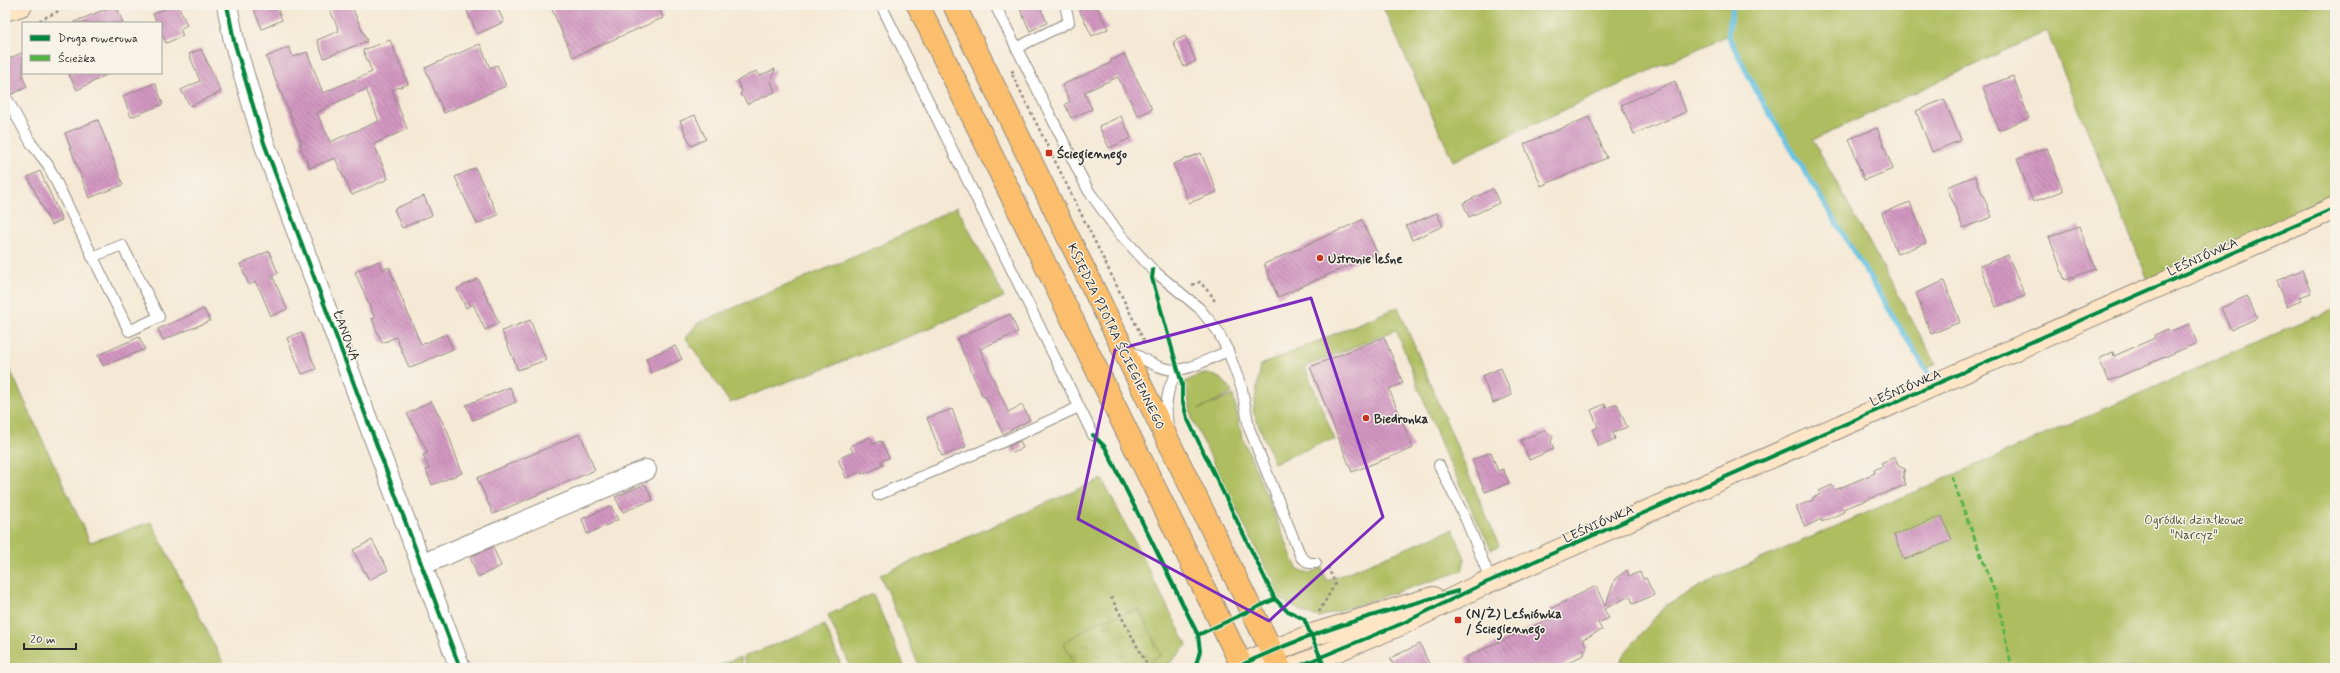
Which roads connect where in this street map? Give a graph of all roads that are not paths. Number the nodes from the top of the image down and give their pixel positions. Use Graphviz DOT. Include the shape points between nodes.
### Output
graph roads {
  1 [pos="21,5"];
  2 [pos="228,5"];
  3 [pos="881,5"];
  4 [pos="918,5"];
  5 [pos="954,5"];
  6 [pos="995,5"];
  7 [pos="1065,5"];
  8 [pos="5,10"];
  9 [pos="1016,48"];
  10 [pos="5,95"];
  11 [pos="2335,208"];
  12 [pos="92,257"];
  13 [pos="1122,346"];
  14 [pos="1228,351"];
  15 [pos="1179,371"];
  16 [pos="1079,406"];
  17 [pos="1093,435"];
  18 [pos="1171,445"];
  19 [pos="1440,465"];
  20 [pos="646,470"];
  21 [pos="878,495"];
  22 [pos="1316,563"];
  23 [pos="422,565"];
  24 [pos="1487,583"];
  25 [pos="1276,660"];
  26 [pos="1240,667"];
  27 [pos="460,668"];
  28 [pos="1294,668"];
  1 -- 8 [label="street"];
  2 -- 23 [label="street, ŁANOWA" via="234,41 264,143"];
  3 -- 16 [label="lane"];
  4 -- 26 [label="main road"];
  5 -- 13 [label="main road, KSIĘDZA PIOTRA ŚCIEGIENNEGO"];
  6 -- 9 [label="lane"];
  7 -- 9 [label="lane" via="1069,22"];
  9 -- 14 [label="lane" via="1088,190 1119,233 1153,270 1200,308"];
  10 -- 12 [label="lane" via="31,143 48,165"];
  11 -- 24 [label="street, LEŚNIÓWKA"];
  12 -- 12 [label="lane" via="129,331 158,316 122,245"];
  13 -- 15 [label="lane" via="1163,369"];
  13 -- 18 [label="main road, KSIĘDZA PIOTRA ŚCIEGIENNEGO"];
  14 -- 15 [label="lane"];
  14 -- 22 [label="lane" via="1242,389 1249,428 1301,557 1309,563"];
  15 -- 18 [label="lane" via="1170,385 1167,402 1166,418"];
  16 -- 17 [label="lane"];
  16 -- 21 [label="lane"];
  18 -- 25 [label="main road, KSIĘDZA PIOTRA ŚCIEGIENNEGO"];
  19 -- 24 [label="lane" via="1467,522"];
  20 -- 23 [label="street"];
  23 -- 27 [label="street, ŁANOWA"];
  24 -- 25 [label="street, LEŚNIÓWKA" via="1392,609 1312,635"];
  24 -- 28 [label="street, LEŚNIÓWKA" via="1401,624"];
  25 -- 26 [label="street, LEŚNIÓWKA"];
}
